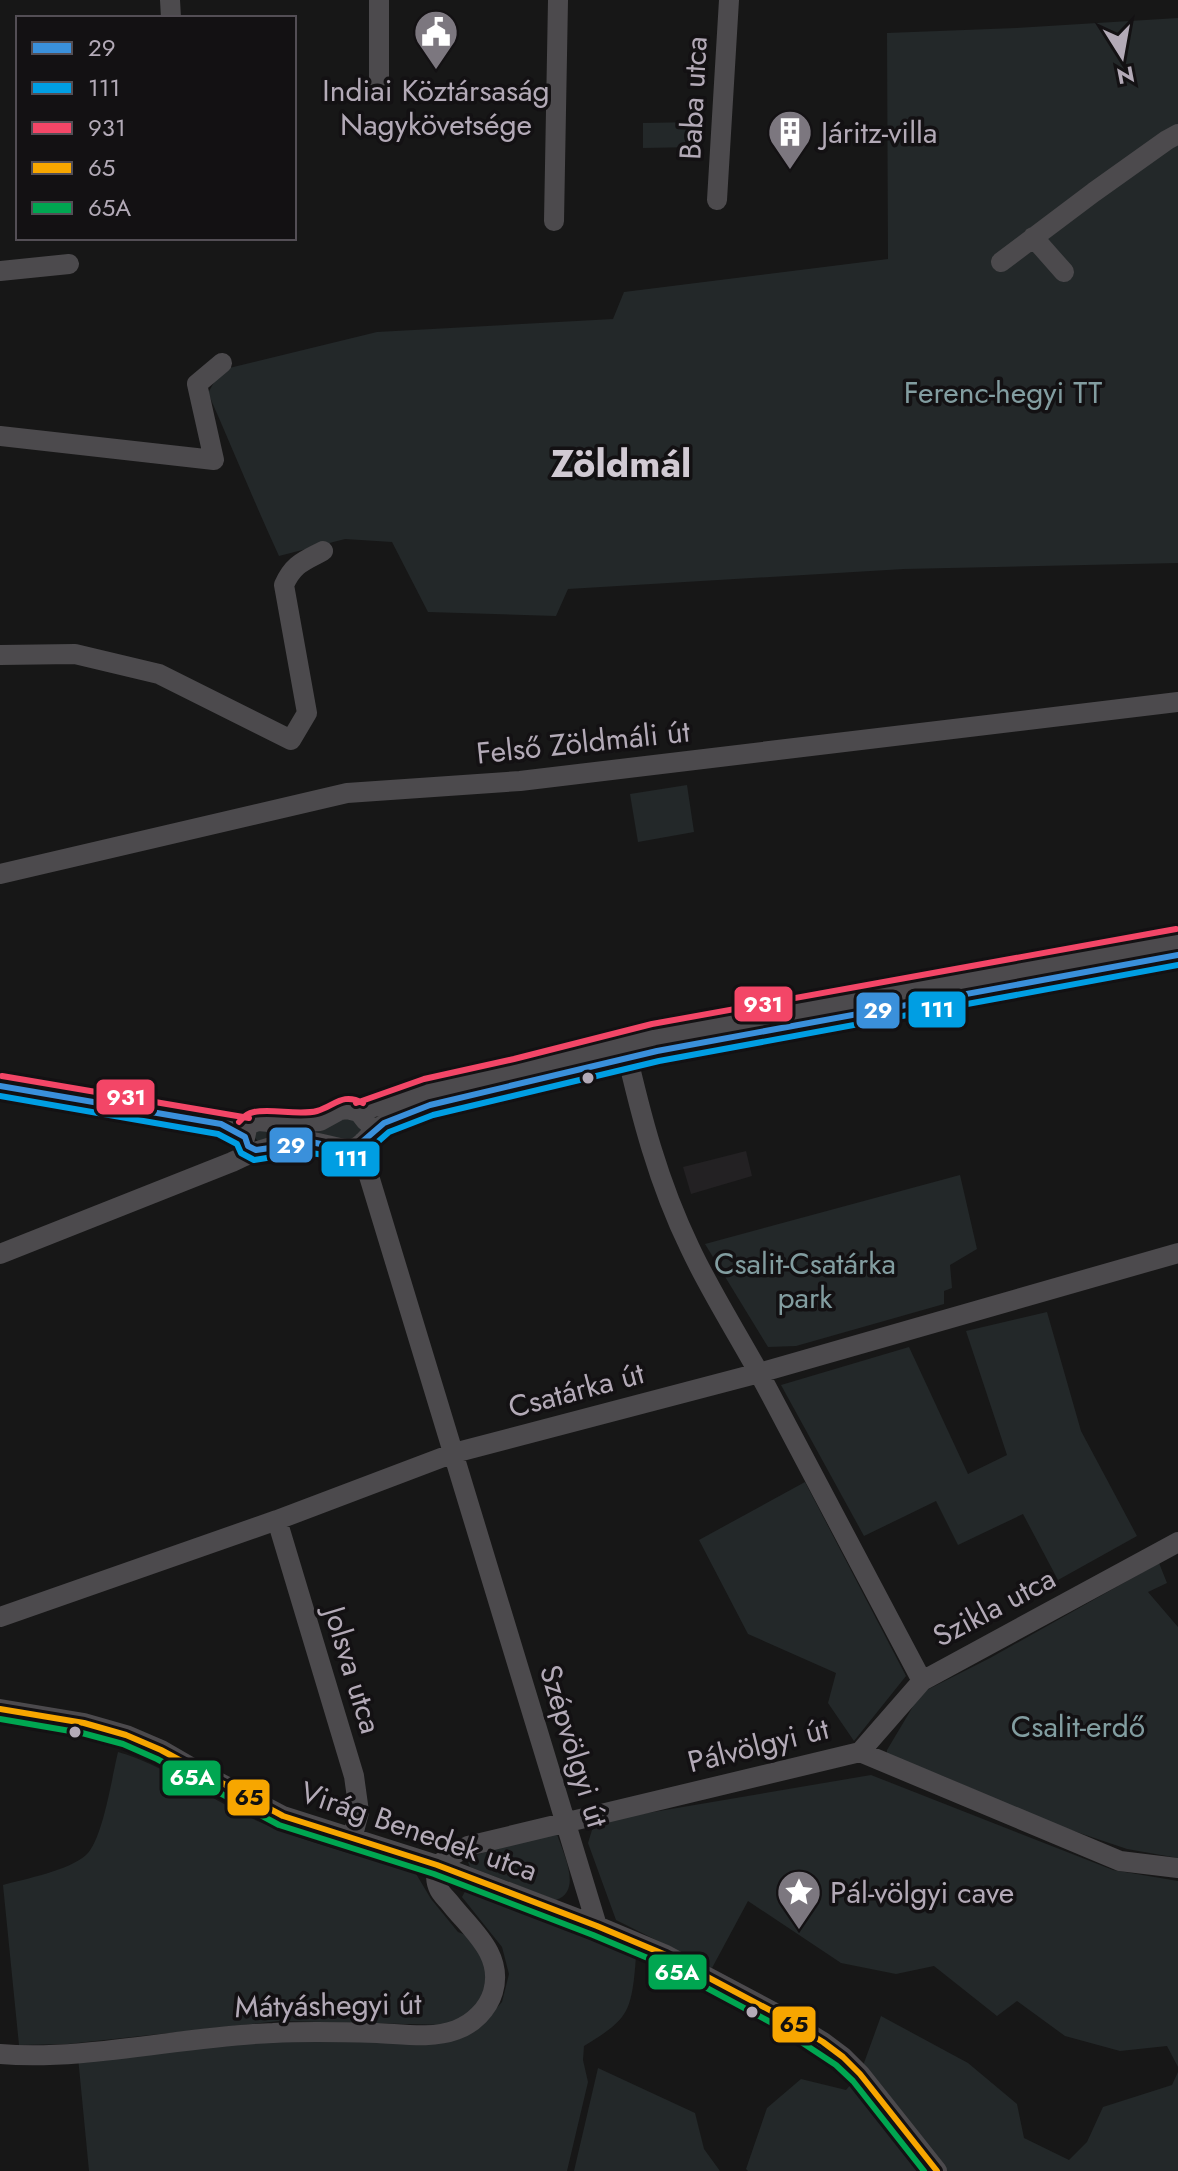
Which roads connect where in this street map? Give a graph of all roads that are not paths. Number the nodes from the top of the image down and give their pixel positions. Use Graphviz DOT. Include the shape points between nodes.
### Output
graph roads {
  1 [pos="379,0"];
  2 [pos="558,0"];
  3 [pos="729,0"];
  4 [pos="379,89"];
  5 [pos="1178,134"];
  6 [pos="717,200"];
  7 [pos="554,221"];
  8 [pos="1033,237"];
  9 [pos="1001,262"];
  10 [pos="69,264"];
  11 [pos="0,271"];
  12 [pos="1064,272"];
  13 [pos="222,363"];
  14 [pos="0,436"];
  15 [pos="323,551"];
  16 [pos="0,655"];
  17 [pos="1178,702"];
  18 [pos="0,874"];
  19 [pos="1178,939"];
  20 [pos="1178,955"];
  21 [pos="626,1050"];
  22 [pos="0,1086"];
  23 [pos="359,1112"];
  24 [pos="248,1139"];
  25 [pos="358,1142"];
  26 [pos="1178,1253"];
  27 [pos="0,1254"];
  28 [pos="759,1373"];
  29 [pos="454,1453"];
  30 [pos="277,1520"];
  31 [pos="1178,1542"];
  32 [pos="0,1617"];
  33 [pos="922,1681"];
  34 [pos="0,1709"];
  35 [pos="860,1752"];
  36 [pos="565,1821"];
  37 [pos="352,1839"];
  38 [pos="437,1865"];
  39 [pos="1178,1868"];
  40 [pos="597,1926"];
  41 [pos="0,2054"];
  42 [pos="937,2171"];
  1 -- 4 [label="street"];
  2 -- 7 [label="street"];
  3 -- 6 [label="street, Baba utca"];
  5 -- 8 [label="street"];
  8 -- 9 [label="street"];
  8 -- 12 [label="street"];
  10 -- 11 [label="street"];
  13 -- 14 [label="street" via="197,384 214,460"];
  15 -- 16 [label="street" via="298,564 284,585 307,713 291,740 159,674 75,654"];
  17 -- 18 [label="street, Felső Zöldmáli út" via="520,781 347,793"];
  19 -- 21 [label="street"];
  20 -- 21 [label="street"];
  21 -- 23 [label="street" via="426,1089"];
  21 -- 25 [label="street" via="430,1105 399,1116"];
  21 -- 28 [label="street" via="662,1183 710,1288"];
  22 -- 24 [label="street" via="221,1124"];
  23 -- 24 [label="street" via="340,1110 320,1121 258,1121 250,1124"];
  23 -- 25 [label="street, Szépvölgyi út" via="367,1123"];
  24 -- 25 [label="street" via="284,1144"];
  24 -- 27 [label="street" via="202,1173"];
  25 -- 29 [label="street, Szépvölgyi út" via="357,1154 370,1175"];
  26 -- 28 [label="street, Csatárka út"];
  28 -- 29 [label="street, Csatárka út"];
  28 -- 33 [label="street"];
  29 -- 30 [label="street, Csatárka út"];
  29 -- 36 [label="street, Szépvölgyi út"];
  30 -- 32 [label="street, Csatárka út"];
  30 -- 37 [label="street, Jolsva utca" via="354,1776 359,1812"];
  31 -- 33 [label="street, Szikla utca"];
  33 -- 35 [label="street, Szikla utca"];
  34 -- 37 [label="street, Virág Benedek utca" via="126,1735 283,1816"];
  35 -- 36 [label="street, Pálvölgyi út"];
  35 -- 39 [label="street, Pálvölgyi út" via="1120,1861"];
  36 -- 38 [label="street, Pálvölgyi út" via="468,1846"];
  36 -- 40 [label="street, Szépvölgyi út"];
  37 -- 38 [label="street, Virág Benedek utca"];
  38 -- 40 [label="street, Virág Benedek utca"];
  38 -- 41 [label="street, Mátyáshegyi út" via="439,1889 481,1939 496,1977 484,2009 455,2030 415,2035 274,2033 70,2053"];
  40 -- 42 [label="street" via="666,1955 823,2042 860,2074"];
}
